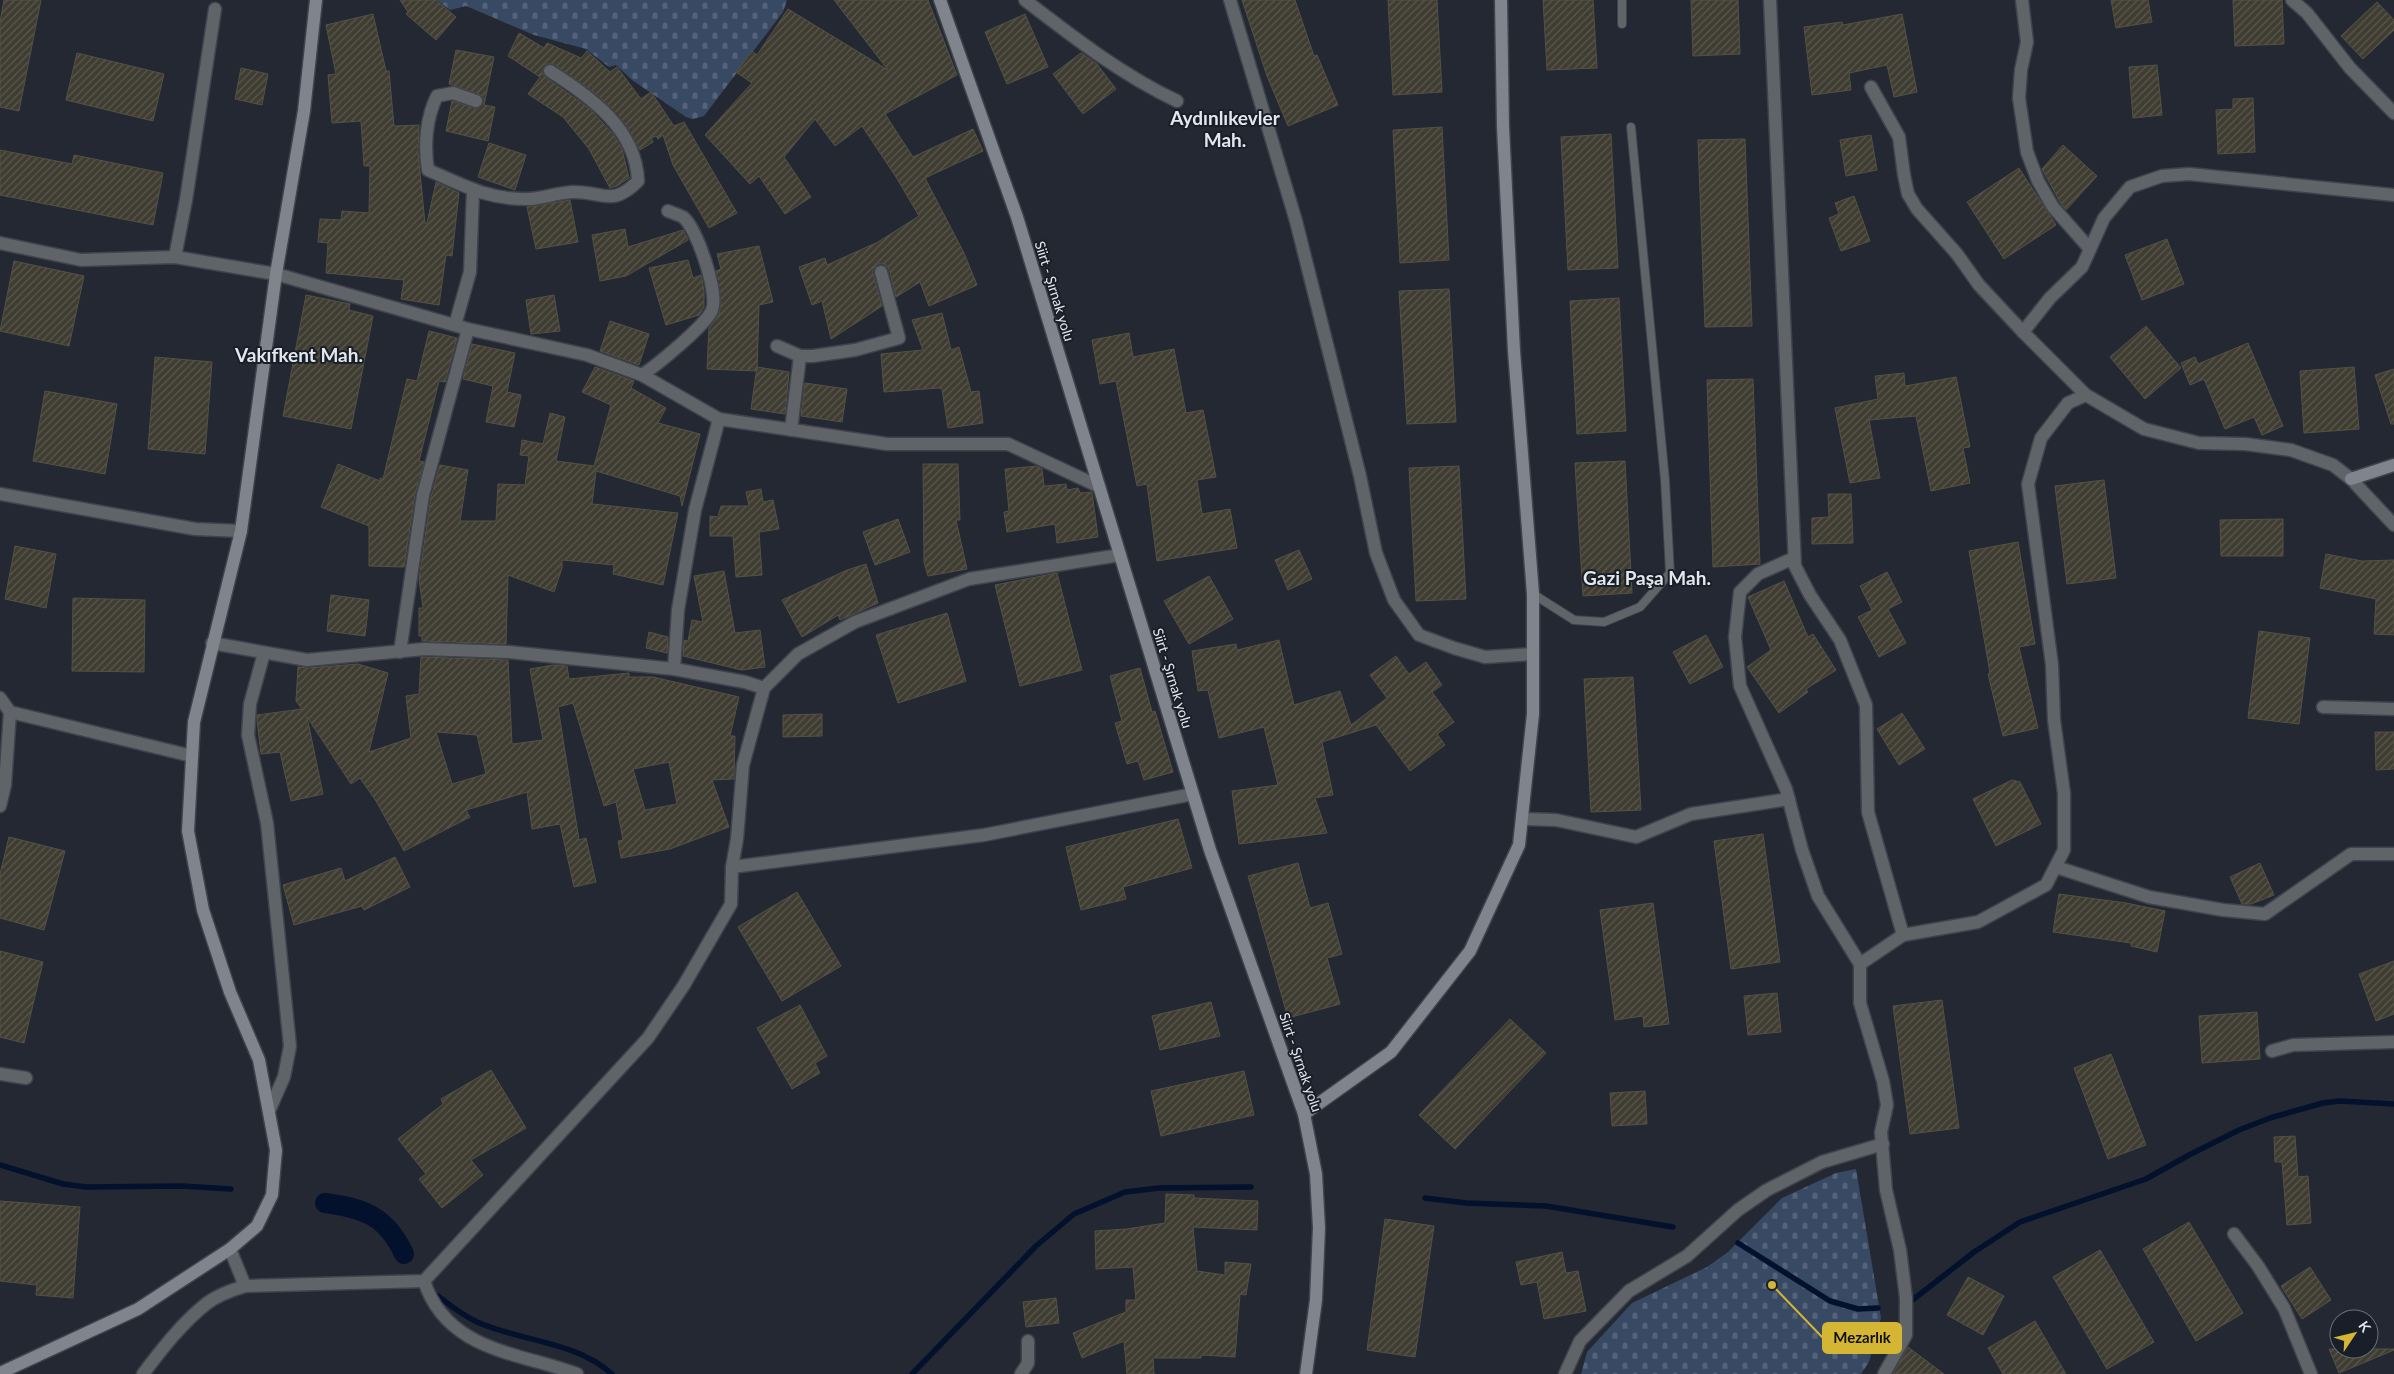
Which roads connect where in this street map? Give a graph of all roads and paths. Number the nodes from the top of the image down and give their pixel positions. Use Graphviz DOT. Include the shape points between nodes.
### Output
graph roads {
  1 [pos="316,0"];
  2 [pos="940,0"];
  3 [pos="1025,0"];
  4 [pos="1230,0"];
  5 [pos="1501,0"];
  6 [pos="1622,0"];
  7 [pos="1770,0"];
  8 [pos="2022,0"];
  9 [pos="2292,0"];
  10 [pos="215,8"];
  11 [pos="1622,24"];
  12 [pos="550,71"];
  13 [pos="1871,87"];
  14 [pos="476,101"];
  15 [pos="1177,101"];
  16 [pos="2394,113"];
  17 [pos="1631,127"];
  18 [pos="472,191"];
  19 [pos="2394,196"];
  20 [pos="668,211"];
  21 [pos="0,243"];
  22 [pos="2090,249"];
  23 [pos="175,257"];
  24 [pos="881,272"];
  25 [pos="276,274"];
  26 [pos="455,325"];
  27 [pos="468,329"];
  28 [pos="2023,332"];
  29 [pos="777,346"];
  30 [pos="800,356"];
  31 [pos="642,375"];
  32 [pos="2086,394"];
  33 [pos="719,419"];
  34 [pos="791,430"];
  35 [pos="2394,465"];
  36 [pos="2351,479"];
  37 [pos="1098,486"];
  38 [pos="0,494"];
  39 [pos="2394,525"];
  40 [pos="241,531"];
  41 [pos="1120,556"];
  42 [pos="1794,558"];
  43 [pos="1532,594"];
  44 [pos="212,644"];
  45 [pos="400,652"];
  46 [pos="264,653"];
  47 [pos="1533,654"];
  48 [pos="674,669"];
  49 [pos="764,688"];
  50 [pos="0,698"];
  51 [pos="2323,707"];
  52 [pos="2394,709"];
  53 [pos="10,712"];
  54 [pos="192,756"];
  55 [pos="2,785"];
  56 [pos="1193,794"];
  57 [pos="1789,799"];
  58 [pos="0,806"];
  59 [pos="1522,819"];
  60 [pos="2394,854"];
  61 [pos="732,867"];
  62 [pos="2056,867"];
  63 [pos="1904,935"];
  64 [pos="1860,964"];
  65 [pos="2394,1042"];
  66 [pos="2272,1051"];
  67 [pos="0,1074"];
  68 [pos="26,1078"];
  69 [pos="269,1111"];
  70 [pos="1304,1114"];
  71 [pos="1883,1144"];
  72 [pos="2234,1234"];
  73 [pos="230,1249"];
  74 [pos="424,1281"];
  75 [pos="245,1286"];
  76 [pos="1028,1342"];
  77 [pos="0,1373"];
  78 [pos="142,1374"];
  79 [pos="577,1374"];
  80 [pos="1021,1374"];
  81 [pos="1306,1374"];
  82 [pos="1564,1374"];
  83 [pos="1884,1374"];
  84 [pos="2311,1374"];
  1 -- 25 [label="street" via="304,111"];
  2 -- 37 [label="street, Siirt - Şırnak yolu" via="1017,217"];
  3 -- 15 [label="street" via="1083,45 1153,90"];
  4 -- 47 [label="street" via="1296,221 1376,552 1394,600 1420,635 1436,642 1485,657"];
  5 -- 43 [label="street" via="1503,127 1514,352"];
  6 -- 11 [label="lane"];
  7 -- 42 [label="street"];
  8 -- 22 [label="street" via="2027,42 2019,98 2027,152 2053,207"];
  9 -- 16 [label="street" via="2312,19 2350,68"];
  10 -- 23 [label="street"];
  12 -- 18 [label="street" via="611,118 624,135 638,167 638,181 618,197 572,192 528,199"];
  13 -- 28 [label="street" via="1899,137 1908,194 1917,209 1957,254 1979,285"];
  14 -- 18 [label="street" via="454,93 437,96 428,125 425,154 428,170"];
  17 -- 43 [label="lane" via="1665,480 1670,573 1640,607 1604,622 1574,620"];
  18 -- 26 [label="street" via="470,272"];
  19 -- 22 [label="street" via="2189,174 2162,176 2130,187 2104,218"];
  20 -- 31 [label="street" via="683,218 703,256 713,295 712,310 703,323"];
  21 -- 23 [label="street" via="81,260"];
  22 -- 28 [label="street" via="2082,267 2050,298"];
  23 -- 25 [label="street"];
  24 -- 30 [label="street" via="899,338 855,350"];
  25 -- 26 [label="street"];
  25 -- 40 [label="street"];
  26 -- 27 [label="street"];
  27 -- 31 [label="street" via="586,355"];
  27 -- 45 [label="street" via="423,495"];
  28 -- 32 [label="street"];
  29 -- 30 [label="street"];
  30 -- 34 [label="street"];
  31 -- 33 [label="street"];
  32 -- 36 [label="street" via="2144,429 2199,443 2245,444 2290,450 2333,465"];
  32 -- 62 [label="street" via="2068,403 2041,438 2028,484 2052,665 2054,720 2064,793 2064,850"];
  33 -- 34 [label="street"];
  33 -- 48 [label="street" via="695,510 678,610"];
  34 -- 37 [label="street" via="887,444 1008,444"];
  35 -- 36 [label="street"];
  36 -- 39 [label="street"];
  37 -- 41 [label="street, Siirt - Şırnak yolu"];
  38 -- 40 [label="street" via="195,529"];
  40 -- 44 [label="street"];
  41 -- 49 [label="street" via="969,579 855,622 798,654"];
  41 -- 56 [label="street, Siirt - Şırnak yolu"];
  42 -- 57 [label="street" via="1758,574 1740,592 1735,637 1740,686"];
  42 -- 63 [label="street" via="1810,595 1840,640 1866,705 1868,812"];
  43 -- 47 [label="street"];
  44 -- 46 [label="street"];
  44 -- 54 [label="street" via="194,722"];
  45 -- 46 [label="street" via="308,660"];
  45 -- 48 [label="street" via="424,649 509,652"];
  46 -- 69 [label="street" via="250,704 248,735 266,823 290,1046 284,1077"];
  47 -- 59 [label="street" via="1533,714"];
  48 -- 49 [label="street"];
  49 -- 61 [label="street" via="743,765"];
  50 -- 53 [label="street"];
  51 -- 52 [label="street"];
  53 -- 54 [label="street"];
  53 -- 55 [label="street"];
  54 -- 69 [label="street" via="188,831 203,910 230,992 259,1060"];
  55 -- 58 [label="street"];
  56 -- 61 [label="street" via="984,834"];
  56 -- 70 [label="street, Siirt - Şırnak yolu"];
  57 -- 59 [label="street" via="1691,814 1636,837 1556,820"];
  57 -- 64 [label="street" via="1818,896"];
  59 -- 70 [label="street" via="1519,845 1470,951 1392,1052"];
  60 -- 62 [label="street" via="2351,854 2265,914 2148,897"];
  61 -- 74 [label="street" via="731,904 684,985 648,1038"];
  62 -- 63 [label="street" via="2046,885 1978,922"];
  63 -- 64 [label="street"];
  64 -- 71 [label="street" via="1860,1003 1887,1105 1881,1132"];
  65 -- 66 [label="street" via="2293,1045"];
  67 -- 68 [label="street"];
  69 -- 73 [label="street" via="276,1150 272,1195 258,1226"];
  70 -- 81 [label="street, Siirt - Şırnak yolu" via="1316,1174 1319,1228 1316,1300"];
  71 -- 82 [label="street" via="1815,1165 1767,1190 1738,1210 1687,1256 1629,1291 1580,1341"];
  71 -- 83 [label="street" via="1886,1190 1900,1250 1906,1298 1906,1335"];
  72 -- 84 [label="street" via="2284,1308"];
  73 -- 75 [label="street"];
  73 -- 77 [label="street" via="138,1309"];
  74 -- 75 [label="street"];
  74 -- 79 [label="street" via="437,1311 452,1327 505,1352"];
  75 -- 78 [label="street" via="206,1303"];
  76 -- 80 [label="street" via="1028,1363"];
}
